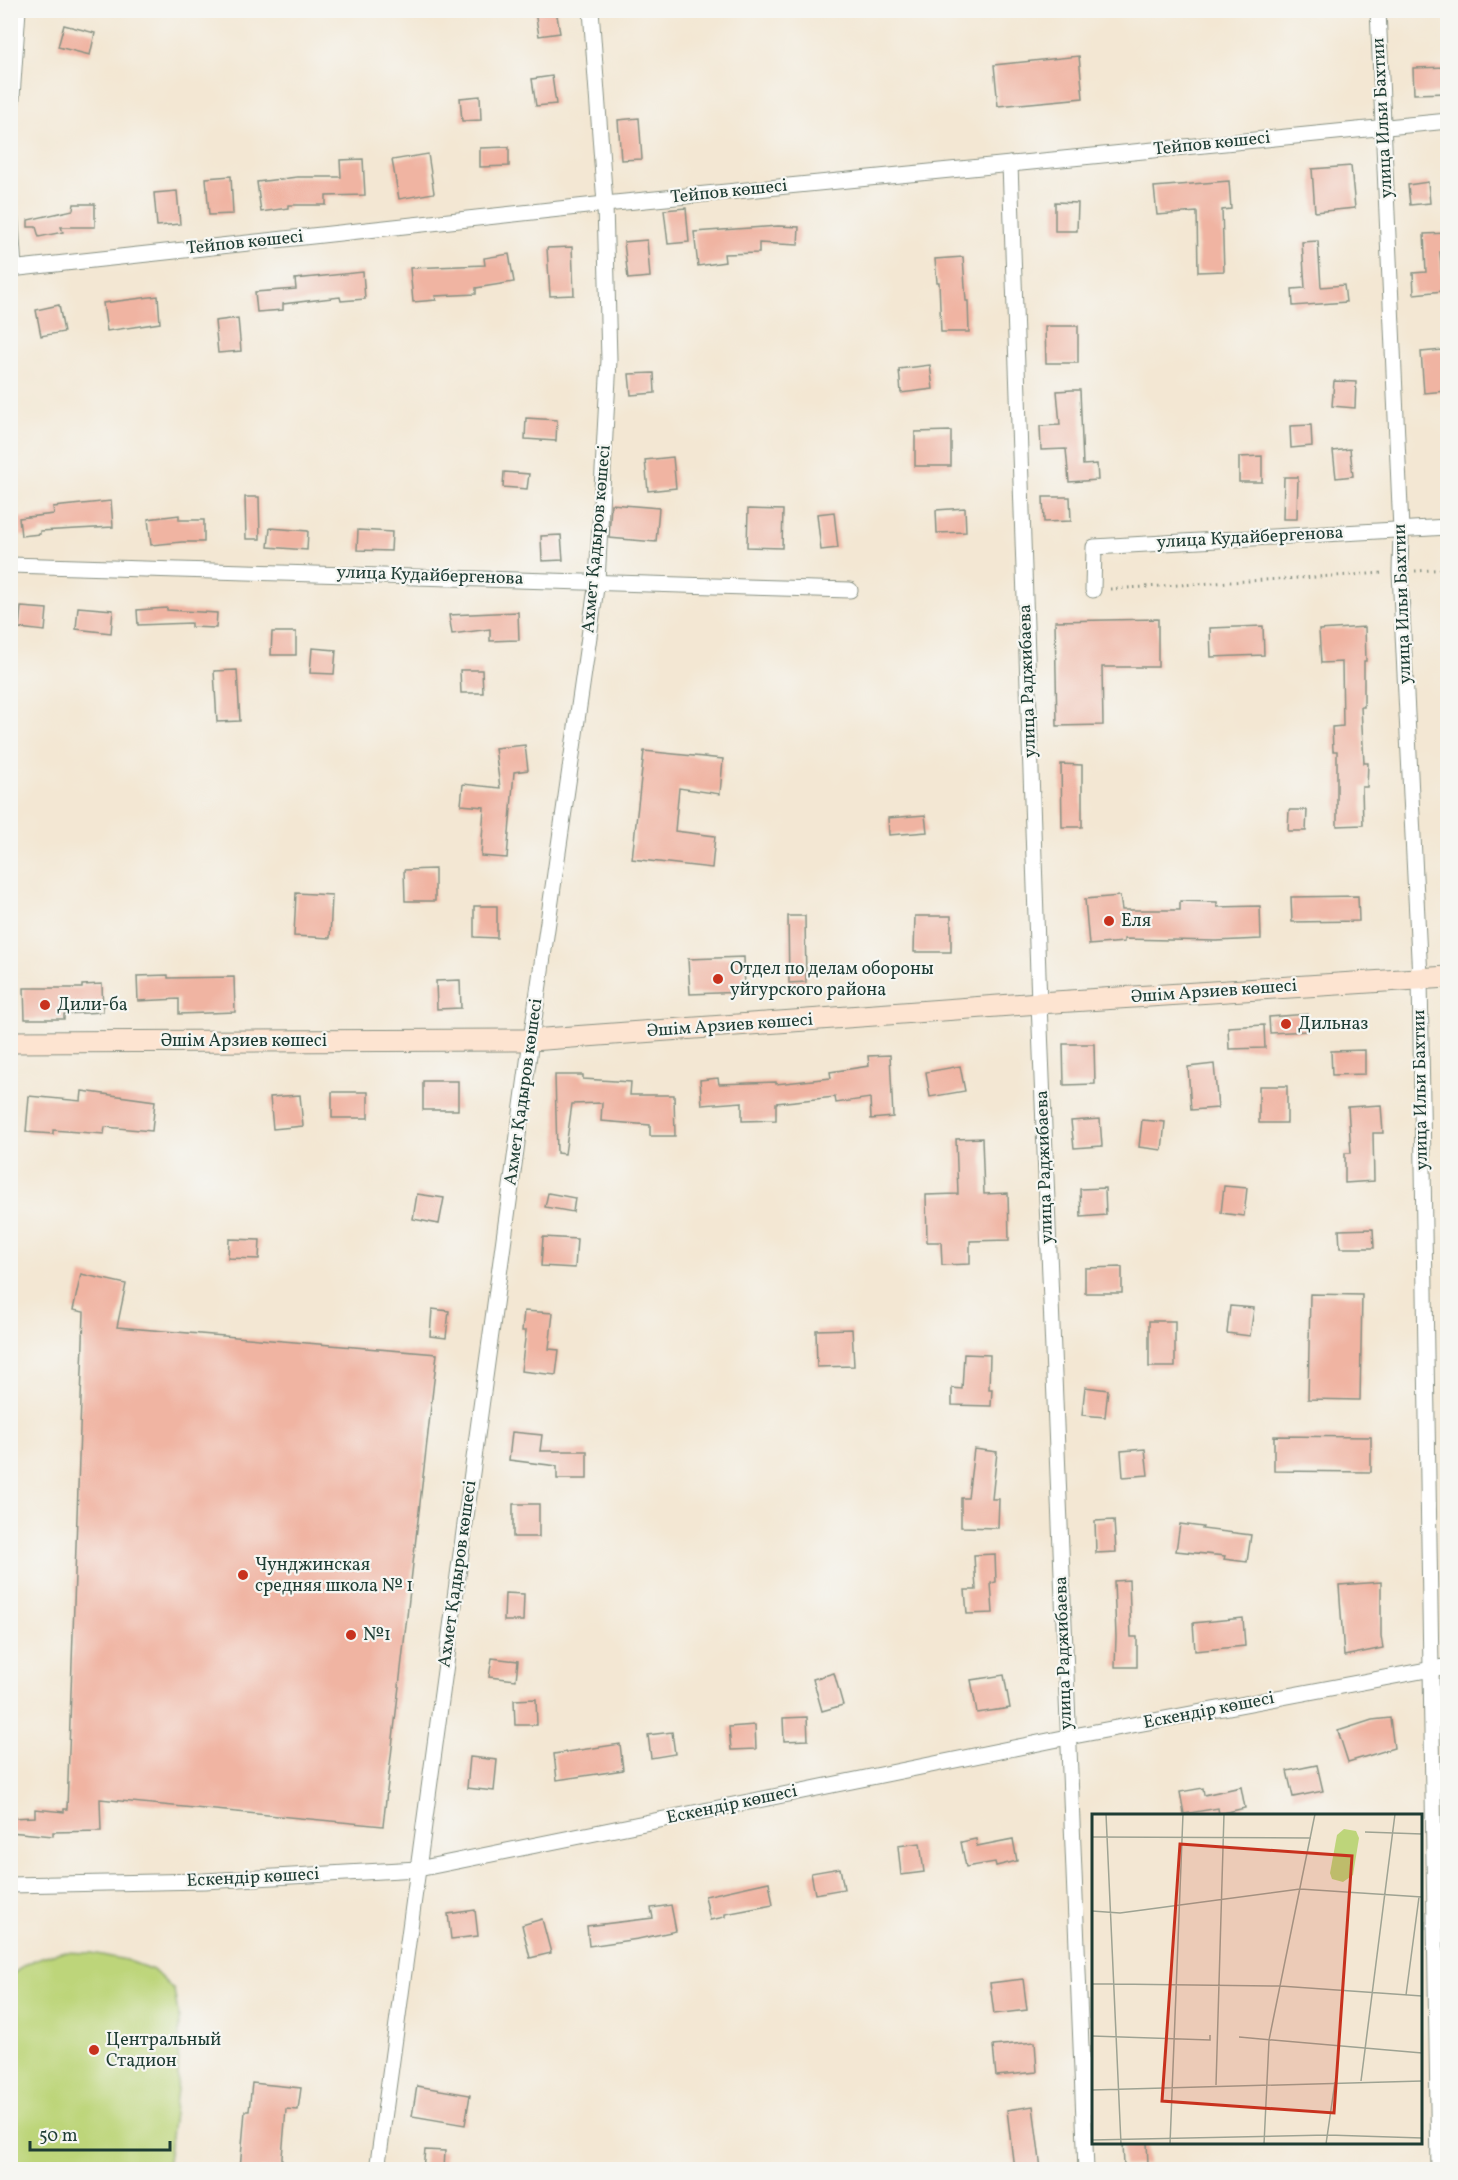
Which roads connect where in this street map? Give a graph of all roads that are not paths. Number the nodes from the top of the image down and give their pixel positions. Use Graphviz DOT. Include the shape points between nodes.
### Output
graph roads {
  1 [pos="18,10"];
  2 [pos="591,10"];
  3 [pos="1378,10"];
  4 [pos="1448,121"];
  5 [pos="10,126"];
  6 [pos="1383,127"];
  7 [pos="1010,164"];
  8 [pos="605,204"];
  9 [pos="10,209"];
  10 [pos="12,268"];
  11 [pos="1448,527"];
  12 [pos="1401,530"];
  13 [pos="10,564"];
  14 [pos="597,581"];
  15 [pos="850,590"];
  16 [pos="1093,590"];
  17 [pos="1448,977"];
  18 [pos="1420,978"];
  19 [pos="1039,1004"];
  20 [pos="531,1040"];
  21 [pos="10,1042"];
  22 [pos="1448,1666"];
  23 [pos="1430,1670"];
  24 [pos="1068,1737"];
  25 [pos="418,1869"];
  26 [pos="10,1886"];
  27 [pos="377,2169"];
  28 [pos="1086,2169"];
  29 [pos="1439,2169"];
  1 -- 5 [label="street"];
  2 -- 8 [label="street, Ахмет Қадыров көшесі"];
  3 -- 6 [label="street, улица Ильи Бахтии"];
  4 -- 6 [label="street, Тейпов көшесі"];
  6 -- 7 [label="street, Тейпов көшесі"];
  6 -- 12 [label="street, улица Ильи Бахтии"];
  7 -- 8 [label="street, Тейпов көшесі"];
  7 -- 19 [label="street, улица Раджибаева"];
  8 -- 10 [label="street, Тейпов көшесі"];
  8 -- 14 [label="street, Ахмет Қадыров көшесі" via="609,360"];
  9 -- 10 [label="street"];
  11 -- 12 [label="street, улица Кудайбергенова"];
  12 -- 16 [label="street, улица Кудайбергенова" via="1094,547"];
  12 -- 18 [label="street, улица Ильи Бахтии"];
  13 -- 14 [label="street, улица Кудайбергенова"];
  14 -- 15 [label="street, улица Кудайбергенова"];
  14 -- 20 [label="street, Ахмет Қадыров көшесі"];
  17 -- 18 [label="street, Әшім Арзиев көшесі"];
  18 -- 19 [label="street, Әшім Арзиев көшесі"];
  18 -- 23 [label="street, улица Ильи Бахтии"];
  19 -- 20 [label="street, Әшім Арзиев көшесі"];
  19 -- 24 [label="street, улица Раджибаева"];
  20 -- 21 [label="street, Әшім Арзиев көшесі"];
  20 -- 25 [label="street, Ахмет Қадыров көшесі"];
  22 -- 23 [label="street, Ескендір көшесі"];
  23 -- 24 [label="street, Ескендір көшесі"];
  23 -- 29 [label="street, улица Ильи Бахтии"];
  24 -- 25 [label="street, Ескендір көшесі"];
  24 -- 28 [label="street, улица Раджибаева"];
  25 -- 26 [label="street, Ескендір көшесі" via="204,1881"];
  25 -- 27 [label="street, Ахмет Қадыров көшесі"];
}
